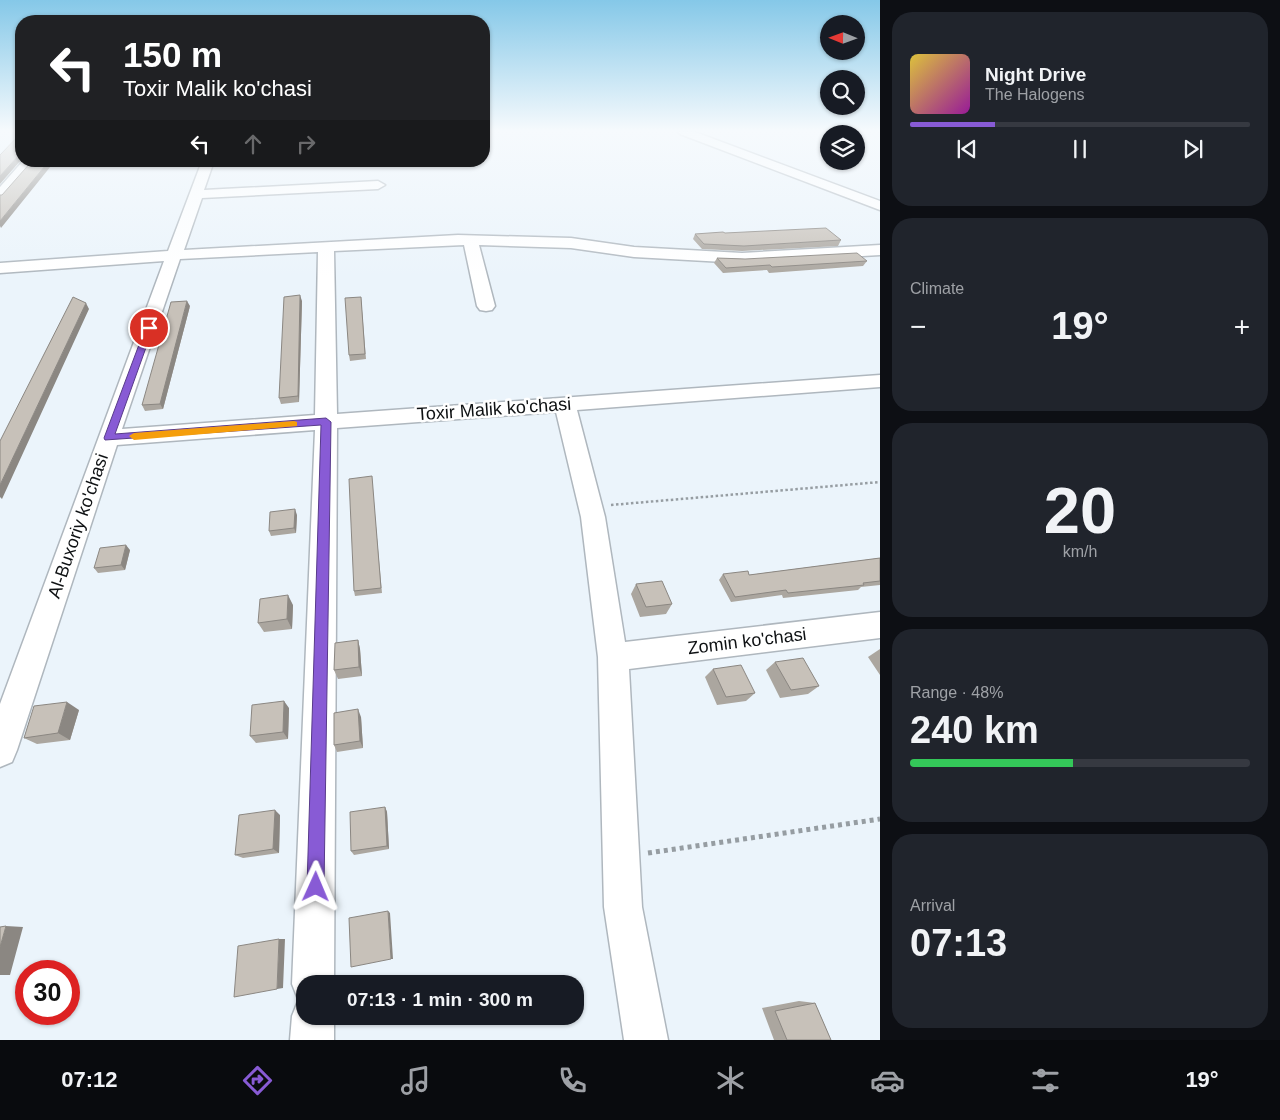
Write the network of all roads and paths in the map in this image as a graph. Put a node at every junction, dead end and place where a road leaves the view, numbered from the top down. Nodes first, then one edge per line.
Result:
1 (13, 181) edge
2 (201, 181) edge
3 (813, 181) edge
4 (378, 185) dead end
5 (197, 194) junction
6 (0, 196) edge
7 (880, 206) edge
8 (470, 240) junction
9 (326, 247) junction
10 (880, 250) edge
11 (176, 255) junction
12 (0, 268) edge
13 (486, 306) dead end
14 (880, 382) edge
15 (565, 404) junction
16 (326, 422) junction
17 (109, 438) junction
18 (880, 482) edge
19 (591, 507) junction
20 (880, 625) edge
21 (613, 657) junction
22 (0, 750) edge
23 (880, 819) edge
24 (621, 857) junction
25 (313, 975) edge
26 (313, 1025) edge
27 (312, 1040) edge
28 (646, 1040) edge

1 - 6 street
2 - 5 street, Al-Buxoriy ko'chasi
3 - 7 street
4 - 5 street
5 - 11 street, Al-Buxoriy ko'chasi
8 - 9 street
8 - 10 street
8 - 13 street
9 - 11 street
9 - 16 street
11 - 12 street
11 - 17 street, Al-Buxoriy ko'chasi
14 - 15 street, Toxir Malik ko'chasi
15 - 16 street, Toxir Malik ko'chasi
15 - 19 street
16 - 17 street, Toxir Malik ko'chasi
16 - 25 street
17 - 22 street, Al-Buxoriy ko'chasi
18 - 19 path
19 - 21 street
20 - 21 street, Zomin ko'chasi
21 - 24 street
23 - 24 path
24 - 28 street
26 - 27 street

